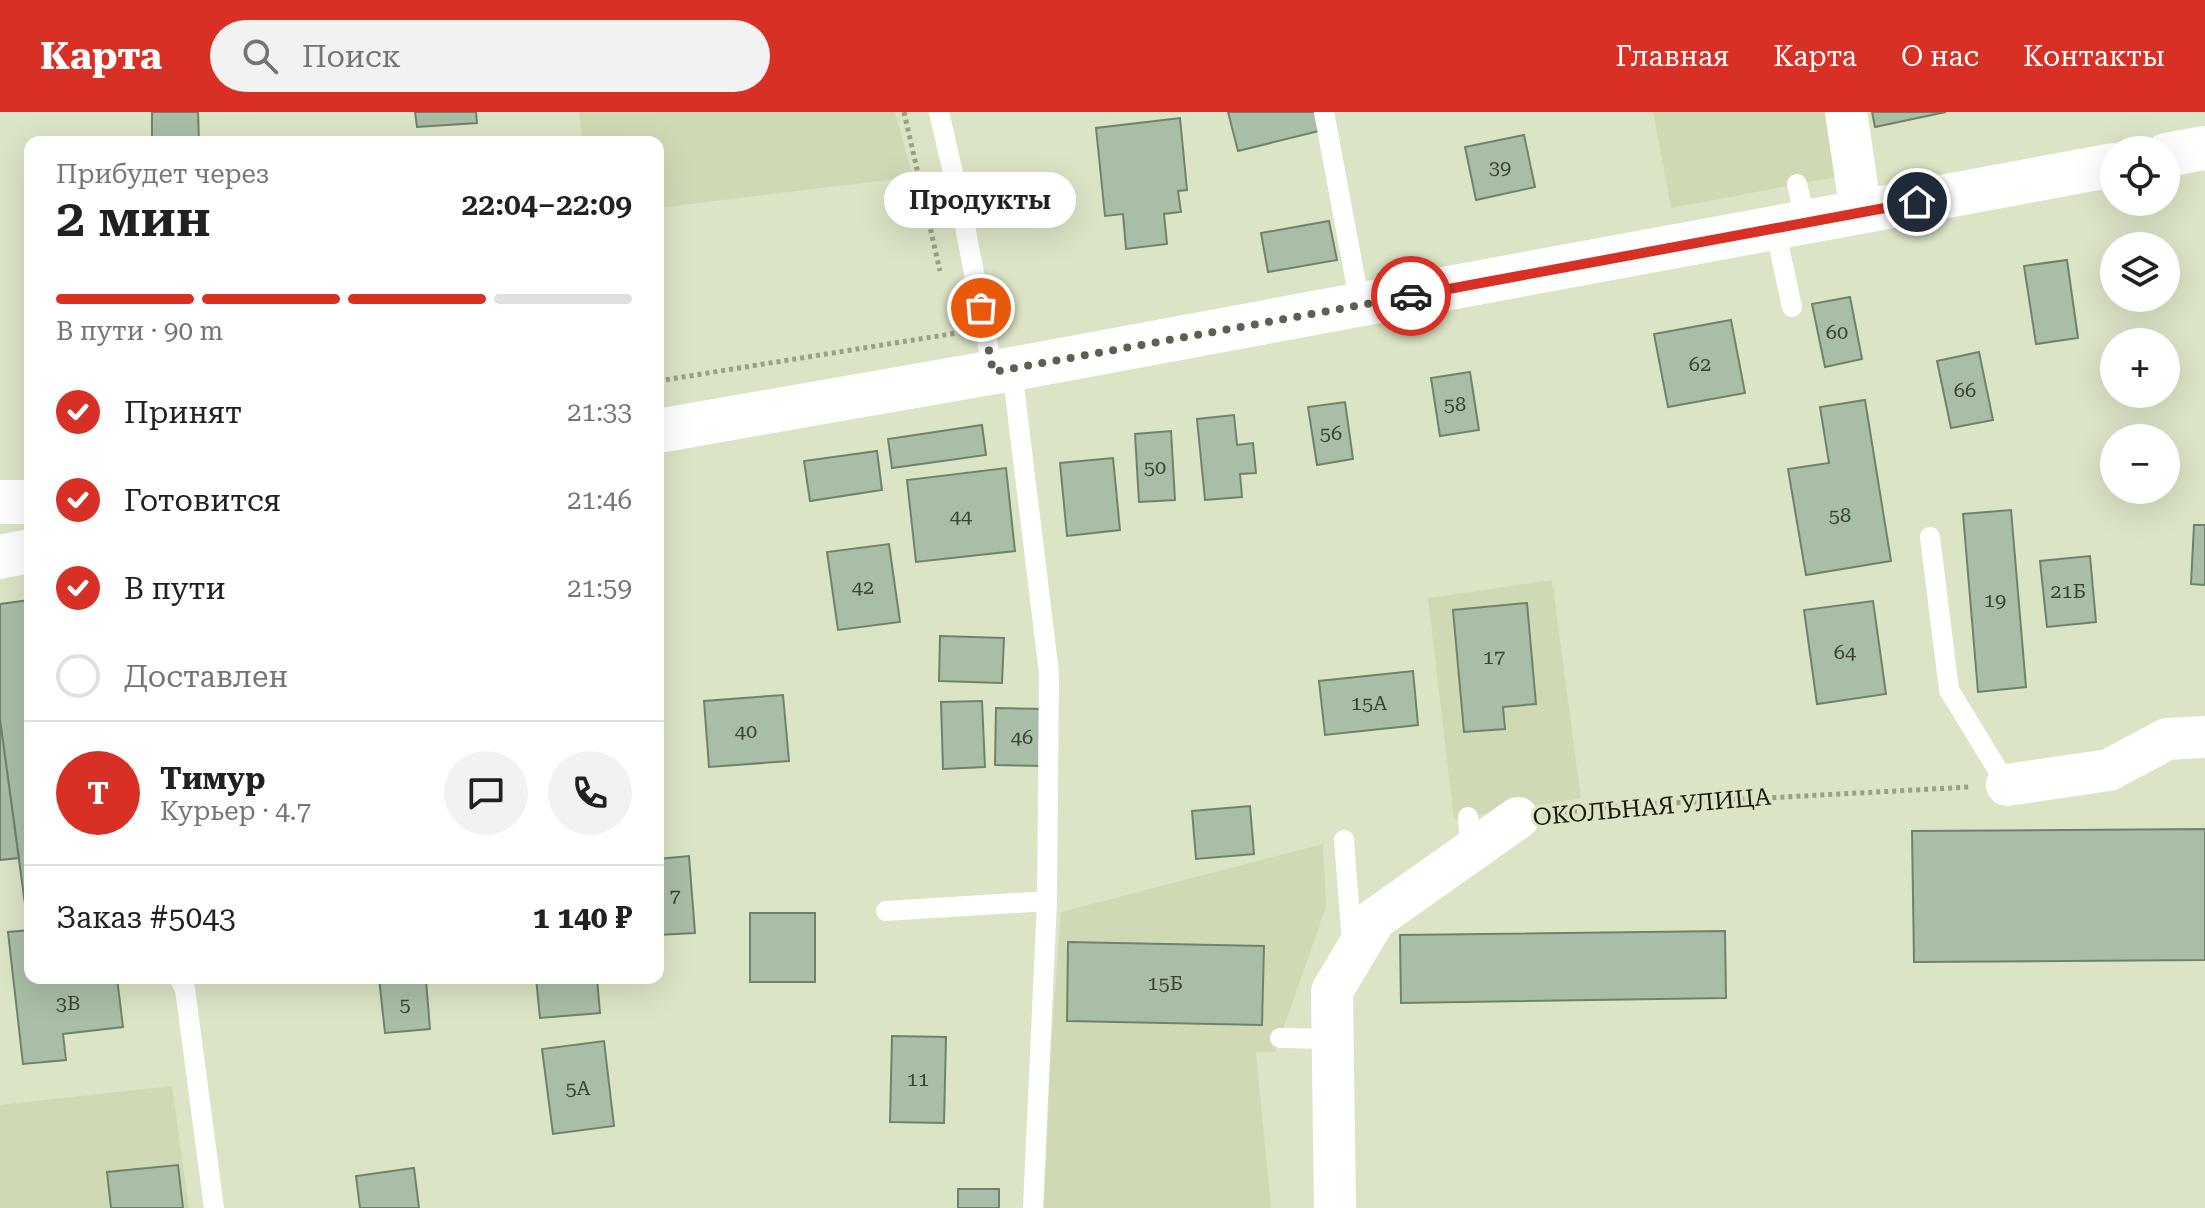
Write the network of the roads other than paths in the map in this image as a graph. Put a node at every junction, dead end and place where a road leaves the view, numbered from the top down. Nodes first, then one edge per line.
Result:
1 (939, 112) edge
2 (1324, 112) edge
3 (1846, 112) edge
4 (2205, 148) edge
5 (2180, 152) edge
6 (2100, 168) edge
7 (1792, 212) junction
8 (1861, 212) junction
9 (1360, 305) junction
10 (1792, 307) dead end
11 (1003, 371) junction
12 (664, 430) edge
13 (0, 502) edge
14 (24, 502) edge
15 (1930, 537) dead end
16 (24, 552) edge
17 (0, 557) edge
18 (2205, 737) edge
19 (2007, 785) joint
20 (1518, 818) road end
21 (1344, 840) dead end
22 (1047, 901) junction
23 (886, 911) dead end
24 (1353, 956) junction
25 (182, 984) edge
26 (1280, 1038) dead end
27 (1333, 1039) junction
28 (214, 1208) edge
29 (1033, 1208) edge
30 (1335, 1208) edge

1 - 11 lane
2 - 9 lane
3 - 8 street
4 - 5 main road
6 - 8 main road
7 - 8 main road
7 - 9 main road
7 - 10 lane
9 - 11 main road
11 - 12 main road
11 - 22 lane
13 - 14 main road
15 - 19 lane
16 - 17 main road
18 - 19 street
20 - 24 street, ОКОЛЬНАЯ УЛИЦА
21 - 24 lane
22 - 23 lane
22 - 29 lane
24 - 27 street, ОКОЛЬНАЯ УЛИЦА
25 - 28 lane
26 - 27 lane
27 - 30 street, ОКОЛЬНАЯ УЛИЦА

